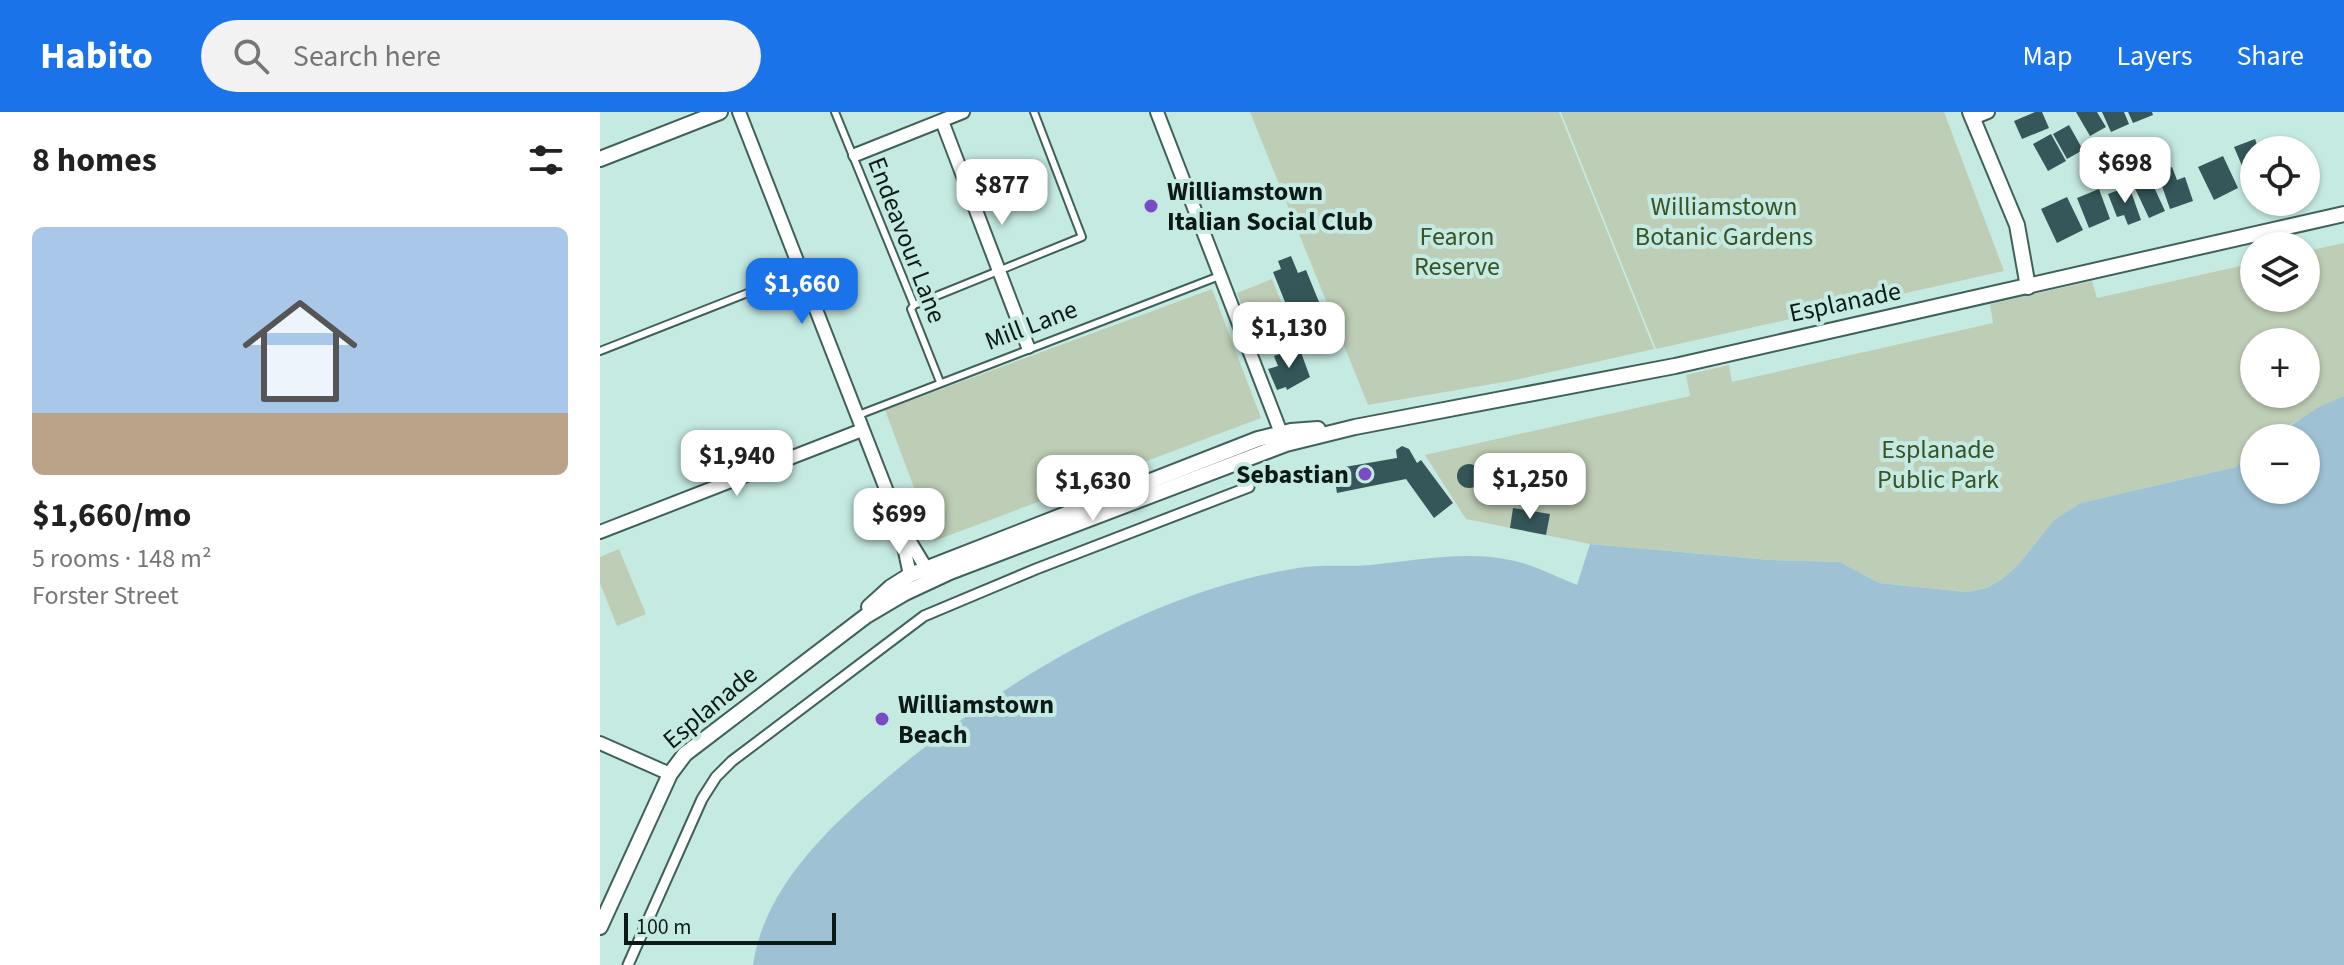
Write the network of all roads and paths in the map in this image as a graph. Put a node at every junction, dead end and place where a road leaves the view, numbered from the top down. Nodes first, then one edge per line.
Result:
1 (720, 112) edge
2 (739, 112) edge
3 (835, 112) edge
4 (963, 112) edge
5 (1034, 112) edge
6 (1157, 112) edge
7 (1988, 112) edge
8 (1971, 115) edge
9 (942, 121) junction
10 (855, 155) junction
11 (600, 159) edge
12 (2344, 214) edge
13 (1000, 271) junction
14 (801, 272) junction
15 (1222, 275) junction
16 (2028, 287) junction
17 (914, 305) junction
18 (1028, 347) junction
19 (600, 351) edge
20 (940, 382) junction
21 (856, 416) junction
22 (862, 430) junction
23 (1283, 438) junction
24 (1249, 487) dead end
25 (600, 532) edge
26 (921, 574) junction
27 (600, 743) edge
28 (670, 774) junction
29 (600, 927) edge
30 (628, 965) edge

1 - 11 street
2 - 14 street
3 - 10 lane, Endeavour Lane
4 - 9 street
5 - 13 lane
6 - 15 street
7 - 8 street
8 - 16 street
9 - 10 street
9 - 13 street
10 - 17 lane, Endeavour Lane
12 - 16 street, Esplanade
13 - 17 lane
13 - 18 street
14 - 19 lane
14 - 21 street
15 - 18 lane, Mill Lane
15 - 23 street
16 - 23 street, Esplanade
17 - 20 lane, Endeavour Lane
18 - 20 lane, Mill Lane
20 - 21 lane, Mill Lane
21 - 22 street
22 - 25 street
22 - 26 street
23 - 26 street, Esplanade
24 - 30 street
26 - 28 street, Esplanade
27 - 28 street
28 - 29 street, Esplanade

